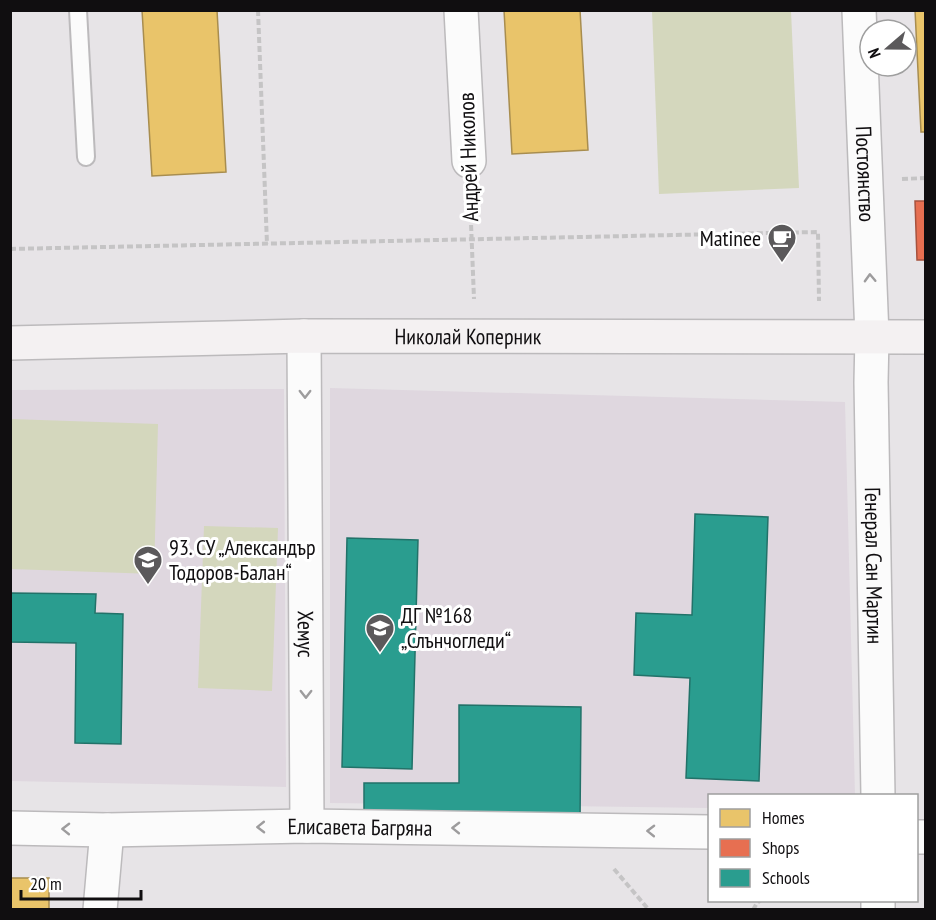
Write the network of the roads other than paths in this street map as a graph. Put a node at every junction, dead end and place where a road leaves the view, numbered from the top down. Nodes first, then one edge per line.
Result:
1 (78, 10) edge
2 (461, 10) edge
3 (859, 10) edge
4 (86, 157) dead end
5 (469, 161) road end
6 (304, 336) junction
7 (872, 336) junction
8 (926, 337) edge
9 (10, 343) edge
10 (878, 794) edge
11 (307, 826) junction
12 (10, 828) edge
13 (107, 830) junction
14 (708, 832) edge
15 (100, 909) edge

1 - 4 lane
2 - 5 street, Андрей Николов
7 -> 3 street, Постоянство
6 - 7 street, Николай Коперник
6 - 9 street, Николай Коперник
6 -> 11 street, Хемус
7 - 8 street, Николай Коперник
7 - 10 street, Генерал Сан Мартин
11 -> 13 street, Елисавета Багряна
14 -> 11 street, Елисавета Багряна
13 -> 12 street, Елисавета Багряна
13 - 15 street

